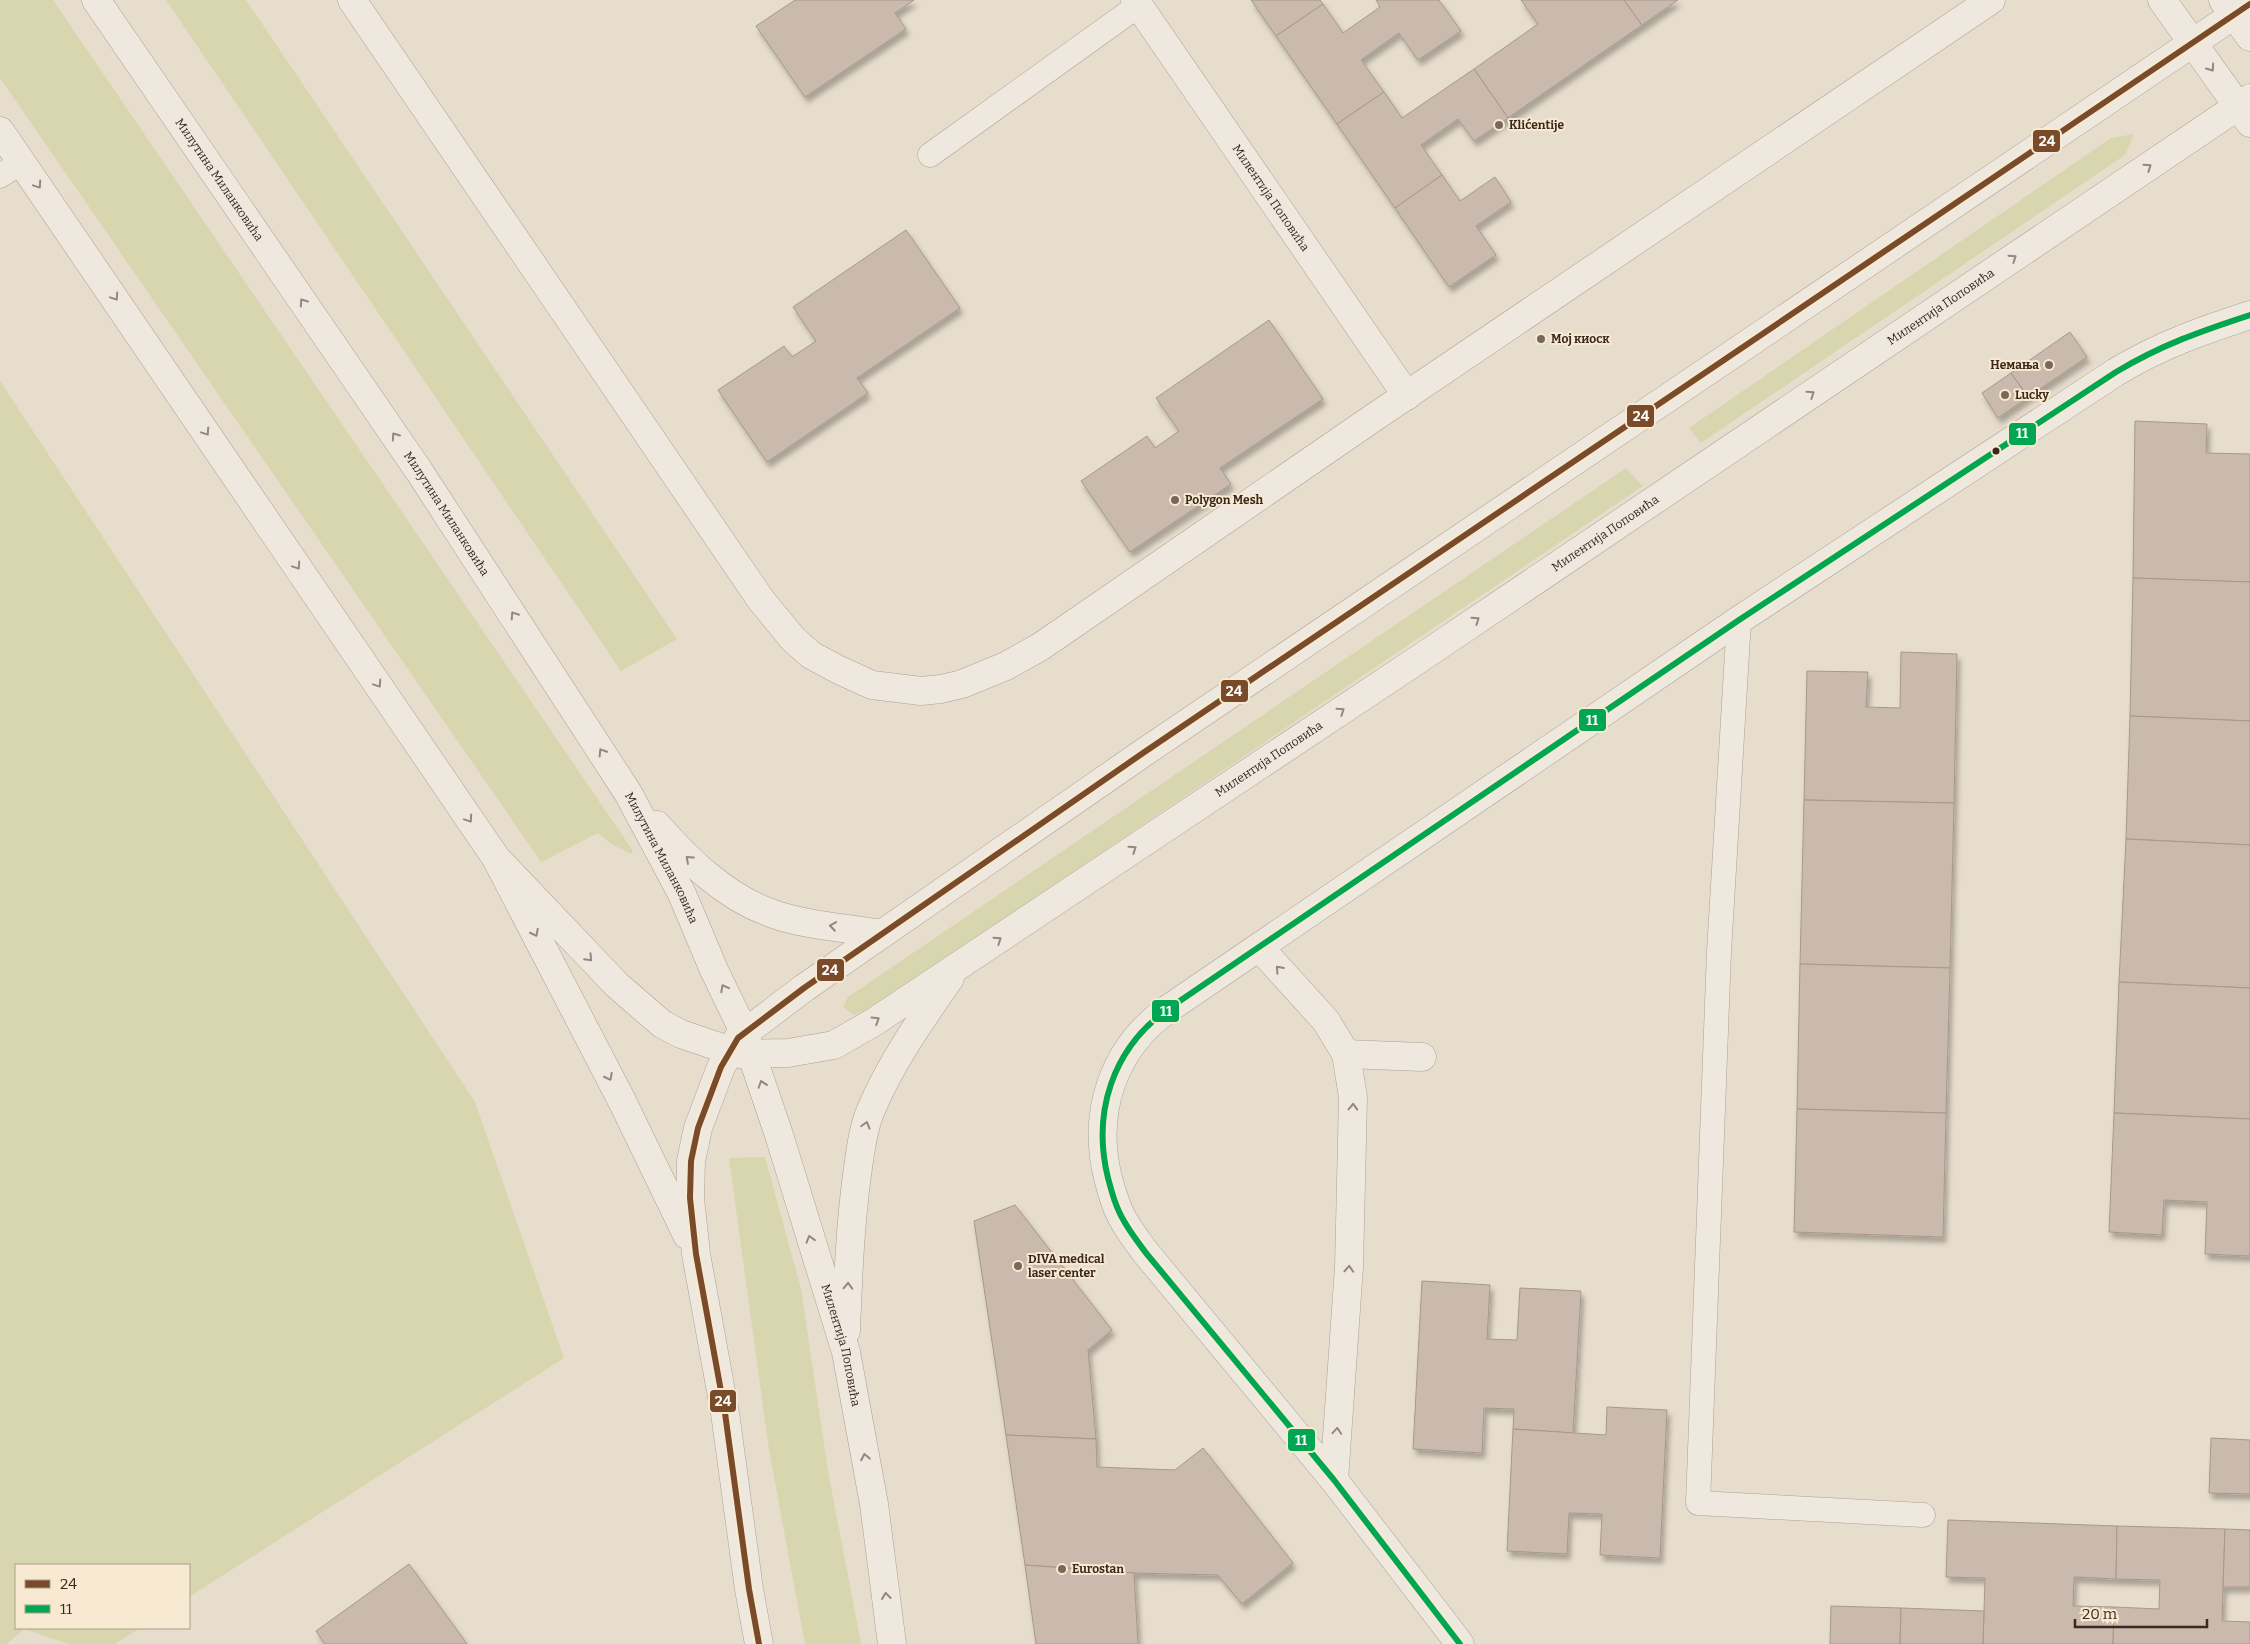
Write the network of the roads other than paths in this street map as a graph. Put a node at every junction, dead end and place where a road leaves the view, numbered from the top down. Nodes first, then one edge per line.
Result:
1 (96, 0) edge
2 (352, 0) edge
3 (1991, 0) edge
4 (2162, 0) edge
5 (1137, 3) edge
6 (2236, 6) edge
7 (2250, 37) edge
8 (2194, 44) junction
9 (2246, 109) edge
10 (0, 130) edge
11 (930, 155) dead end
12 (11, 169) edge
13 (2250, 315) edge
14 (1407, 396) junction
15 (1739, 620) junction
16 (628, 793) junction
17 (496, 858) junction
18 (882, 934) junction
19 (1259, 947) junction
20 (958, 967) junction
21 (742, 1046) junction
22 (1346, 1054) junction
23 (1422, 1057) dead end
24 (696, 1254) junction
25 (846, 1352) junction
26 (1334, 1480) junction
27 (1923, 1515) dead end
28 (759, 1644) edge
29 (892, 1644) edge
30 (1460, 1644) edge

16 -> 1 street, Милутина Миланковића
2 - 14 street
3 - 14 street
4 - 8 street
5 - 11 lane
5 - 14 street, Милентија Поповића
6 - 7 street
6 - 8 street
8 -> 9 street
8 - 18 street
20 -> 9 street, Милентија Поповића
10 - 12 street
12 -> 17 street
13 - 15 street
15 - 19 street
15 - 27 lane
18 -> 16 street
21 -> 16 street, Милутина Миланковића
17 -> 21 street
17 -> 24 street
18 - 21 street
22 -> 19 street
19 - 26 street
21 -> 20 street
25 -> 20 street
21 - 24 street
25 -> 21 street, Милентија Поповића
22 - 23 street
26 -> 22 street
24 - 28 street
29 -> 25 street, Милентија Поповића
26 - 30 street

